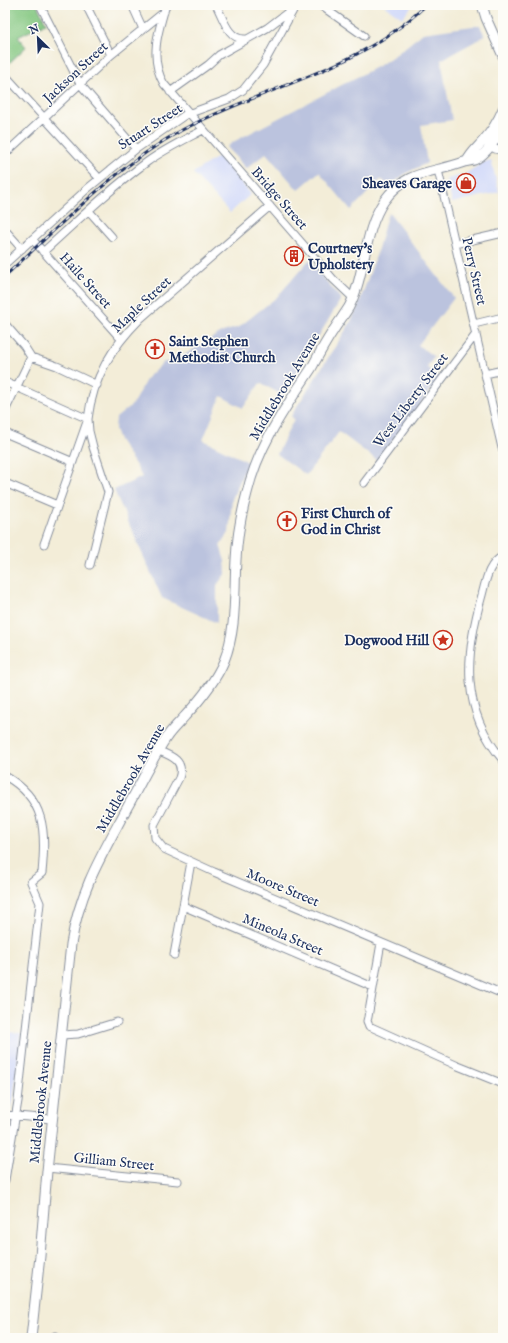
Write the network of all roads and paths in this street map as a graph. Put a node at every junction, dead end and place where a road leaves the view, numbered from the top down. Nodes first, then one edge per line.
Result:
1 (40, 5) edge
2 (86, 5) edge
3 (132, 5) edge
4 (216, 5) edge
5 (296, 5) edge
6 (320, 5) edge
7 (482, 5) edge
8 (165, 8) edge
9 (142, 29) junction
10 (364, 36) dead end
11 (245, 40) junction
12 (111, 55) junction
13 (503, 56) edge
14 (5, 75) edge
15 (80, 84) junction
16 (170, 92) junction
17 (503, 109) edge
18 (190, 114) junction
19 (44, 118) junction
20 (503, 128) edge
21 (203, 130) junction
22 (487, 143) junction
23 (136, 149) junction
24 (503, 151) edge
25 (5, 154) edge
26 (438, 170) junction
27 (99, 178) junction
28 (270, 206) junction
29 (89, 211) junction
30 (5, 230) edge
31 (503, 234) edge
32 (112, 237) dead end
33 (32, 239) junction
34 (455, 244) junction
35 (22, 249) junction
36 (43, 252) junction
37 (5, 264) edge
38 (352, 297) junction
39 (503, 317) edge
40 (5, 324) edge
41 (474, 324) junction
42 (476, 334) junction
43 (121, 339) junction
44 (31, 356) junction
45 (503, 370) edge
46 (485, 374) junction
47 (5, 382) edge
48 (97, 385) junction
49 (17, 387) junction
50 (5, 411) edge
51 (88, 419) junction
52 (5, 433) edge
53 (502, 448) edge
54 (73, 462) junction
55 (5, 482) edge
56 (364, 482) dead end
57 (57, 505) junction
58 (44, 544) dead end
59 (503, 556) edge
60 (90, 565) dead end
61 (159, 751) junction
62 (503, 760) edge
63 (5, 776) edge
64 (191, 862) junction
65 (183, 906) junction
66 (381, 943) junction
67 (174, 955) dead end
68 (373, 987) junction
69 (503, 994) edge
70 (116, 1022) dead end
71 (62, 1035) junction
72 (503, 1084) edge
73 (5, 1115) edge
74 (16, 1116) junction
75 (52, 1119) junction
76 (47, 1168) junction
77 (5, 1180) edge
78 (178, 1181) dead end
79 (31, 1338) edge

1 - 15 street
2 - 12 street
3 - 9 street
4 - 11 street
5 - 11 street
5 - 18 street, Stuart Street
6 - 10 street
7 - 13 main road
8 - 9 street, Jackson Street
8 - 16 street, Bridge Street
9 - 12 street, Jackson Street
11 - 16 street
12 - 15 street, Jackson Street
14 - 19 street
15 - 19 street, Jackson Street
15 - 23 street
16 - 18 street, Bridge Street
17 - 22 main road, Middlebrook Avenue
18 - 21 street, Bridge Street
18 - 23 street, Stuart Street
19 - 25 street, Jackson Street
19 - 27 street
20 - 22 main road, Middlebrook Avenue
21 - 28 street, Bridge Street
21 - 29 street
22 - 24 street
22 - 26 main road, Middlebrook Avenue
23 - 27 street, Stuart Street
26 - 34 street, Perry Street
26 - 38 main road, Middlebrook Avenue
27 - 33 street, Stuart Street
28 - 38 street, Bridge Street
28 - 43 street, Maple Street
29 - 32 street
29 - 36 street
30 - 35 street
31 - 34 street
33 - 35 street, Stuart Street
33 - 36 street, Haile Street
34 - 41 street, Perry Street
35 - 37 street, Stuart Street
36 - 43 street, Haile Street
38 - 61 main road, Middlebrook Avenue
39 - 41 street
40 - 44 street
41 - 42 street, Perry Street
42 - 46 street, Perry Street
42 - 56 street, West Liberty Street
43 - 48 street, Maple Street
44 - 48 street
44 - 49 street
45 - 46 street
46 - 53 street, Perry Street
47 - 49 street
48 - 51 street, Maple Street
49 - 50 street
49 - 51 street
51 - 54 street, Maple Street
51 - 60 street
52 - 54 street
54 - 57 street, Maple Street
55 - 57 street
57 - 58 street, Maple Street
59 - 62 street
61 - 64 street, Moore Street
61 - 71 main road, Middlebrook Avenue
63 - 74 street
64 - 65 street
64 - 66 street, Moore Street
65 - 67 street
65 - 68 street, Mineola Street
66 - 68 street
66 - 69 street, Moore Street
68 - 72 street
70 - 71 street
71 - 75 main road, Middlebrook Avenue
73 - 74 street
74 - 75 street
74 - 77 street
75 - 76 main road, Middlebrook Avenue
76 - 78 street, Gilliam Street
76 - 79 main road, Middlebrook Avenue

